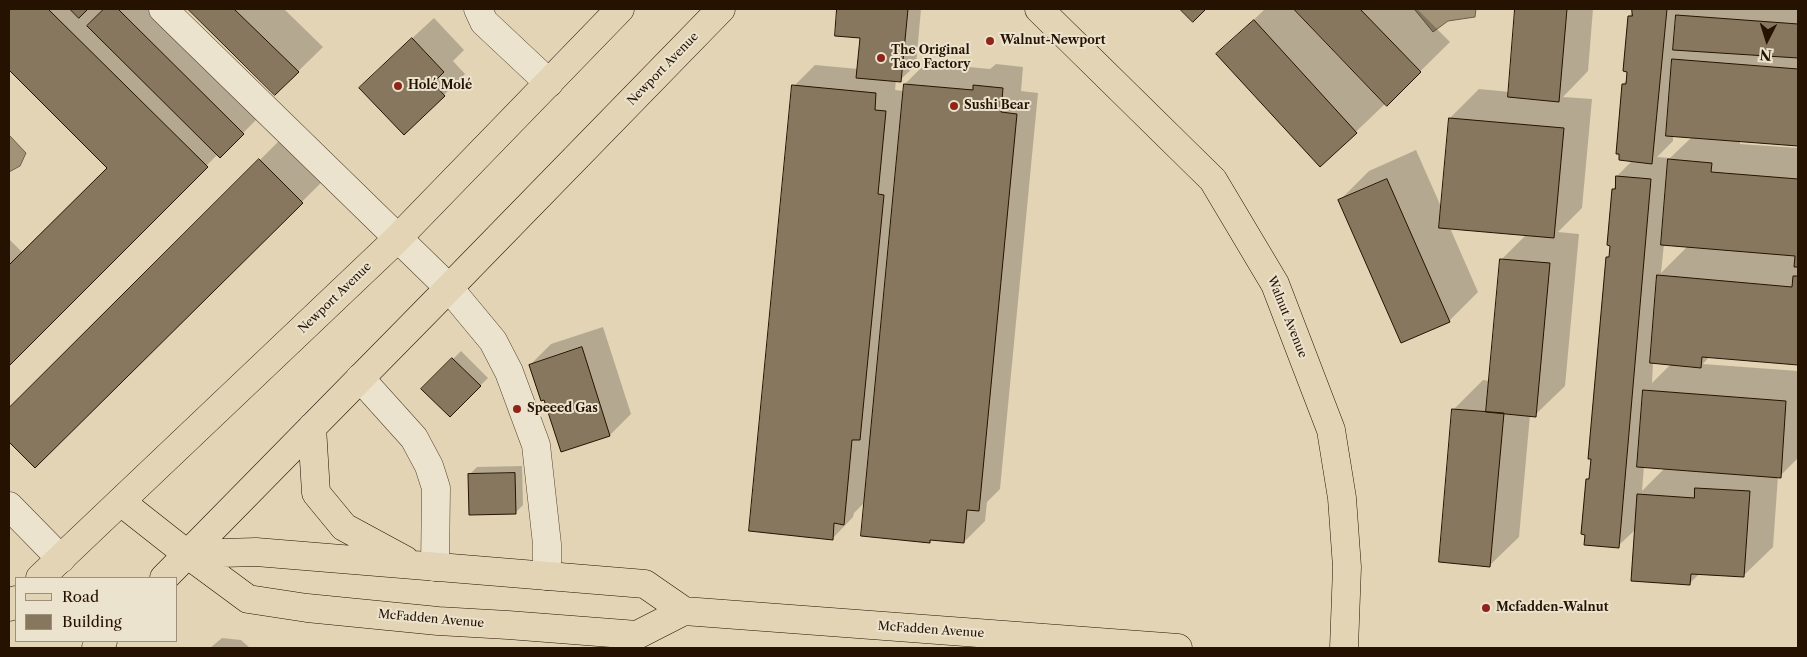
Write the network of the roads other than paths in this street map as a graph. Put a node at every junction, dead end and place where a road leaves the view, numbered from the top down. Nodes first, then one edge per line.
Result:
1 (162, 9) edge
2 (478, 9) edge
3 (620, 9) edge
4 (721, 9) edge
5 (1039, 9) edge
6 (549, 82) junction
7 (397, 239) junction
8 (449, 288) junction
9 (360, 378) junction
10 (312, 427) junction
11 (121, 502) junction
12 (9, 506) edge
13 (187, 554) junction
14 (60, 559) junction
15 (424, 566) junction
16 (547, 576) junction
17 (41, 577) edge
18 (165, 577) edge
19 (684, 611) junction
20 (1058, 644) edge
21 (1178, 648) edge
22 (1344, 648) edge

1 - 7 lane
2 - 6 lane
3 - 6 main road, Newport Avenue
4 - 8 main road, Newport Avenue
5 - 22 main road, Walnut Avenue
6 - 7 main road, Newport Avenue
7 - 8 lane
7 - 11 main road, Newport Avenue
8 - 9 main road, Newport Avenue
8 - 16 lane
9 - 10 main road, Newport Avenue
9 - 15 lane
10 - 13 main road, Newport Avenue
10 - 15 main road
11 - 13 main road, McFadden Avenue
11 - 14 main road, Newport Avenue
12 - 14 lane
13 - 15 main road
13 - 18 main road, Newport Avenue
13 - 19 main road, McFadden Avenue
14 - 17 main road, Newport Avenue
15 - 16 main road
16 - 19 main road
19 - 20 main road, McFadden Avenue
20 - 21 main road, McFadden Avenue

